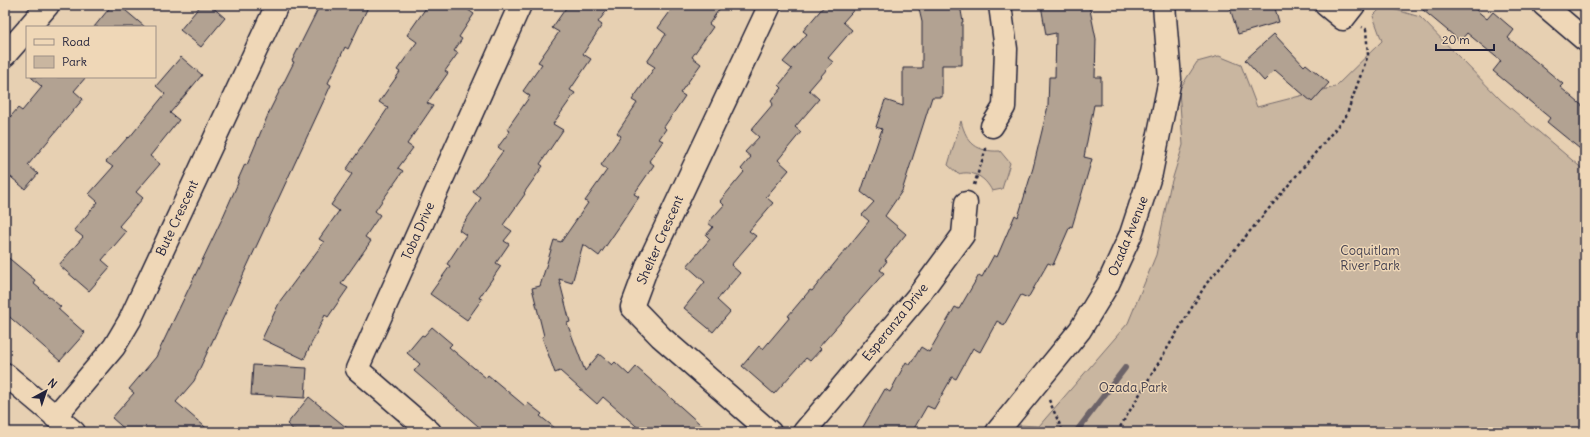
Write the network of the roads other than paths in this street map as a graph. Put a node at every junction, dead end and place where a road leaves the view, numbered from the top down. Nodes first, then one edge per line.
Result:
1 (48, 5) edge
2 (277, 5) edge
3 (520, 5) edge
4 (770, 5) edge
5 (1000, 5) edge
6 (1164, 5) edge
7 (1326, 5) edge
8 (1544, 5) edge
9 (1348, 12) edge
10 (30, 26) edge
11 (26, 31) edge
12 (1585, 40) edge
13 (5, 55) edge
14 (992, 126) road end
15 (966, 203) road end
16 (5, 374) edge
17 (55, 417) junction
18 (74, 432) edge
19 (430, 432) edge
20 (770, 432) edge
21 (804, 432) edge
22 (997, 432) edge

1 - 10 street
2 - 17 street, Bute Crescent
3 - 19 street, Toba Drive
4 - 20 street, Shelter Crescent
5 - 14 street
6 - 22 street, Ozada Avenue
7 - 9 street
8 - 12 street
11 - 13 street
15 - 21 street, Esperanza Drive
16 - 17 street
17 - 18 street

